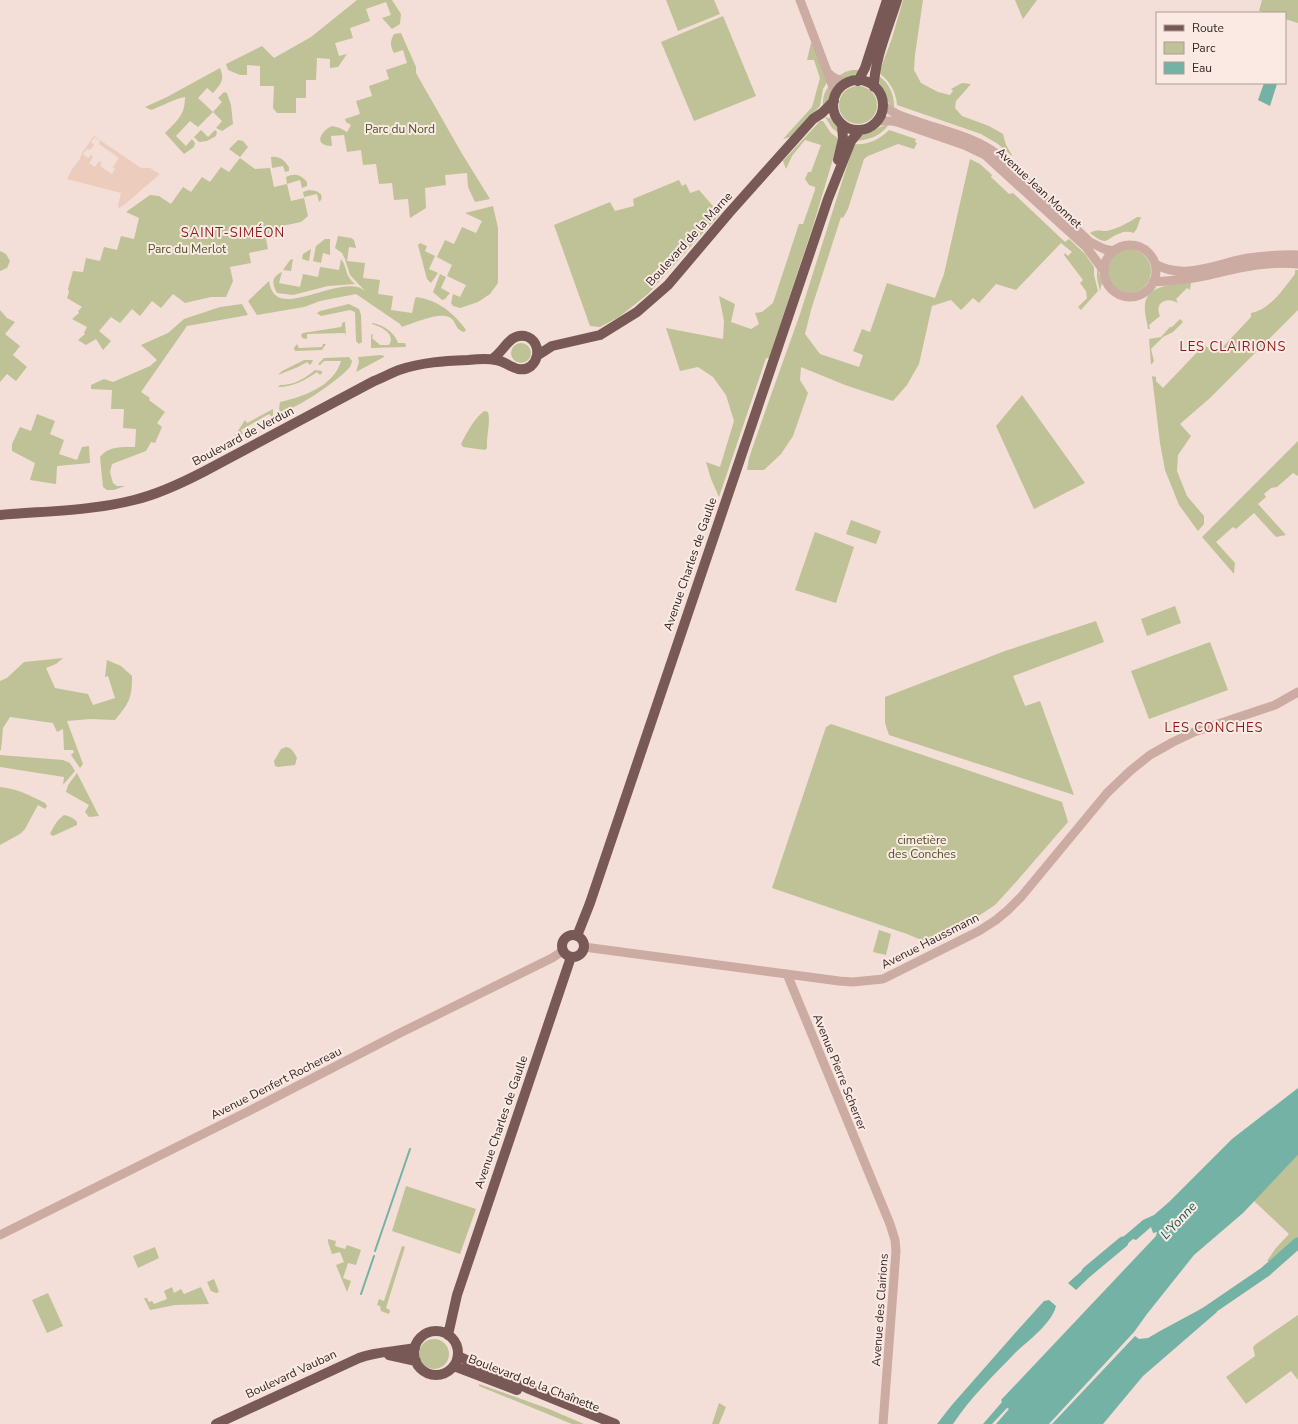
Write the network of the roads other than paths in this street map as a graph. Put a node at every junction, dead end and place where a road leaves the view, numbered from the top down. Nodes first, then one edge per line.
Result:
1 (800, 0) edge
2 (887, 0) edge
3 (897, 0) edge
4 (828, 73) junction
5 (858, 81) junction
6 (846, 84) junction
7 (874, 87) junction
8 (835, 98) junction
9 (883, 105) junction
10 (822, 113) junction
11 (836, 116) junction
12 (877, 121) junction
13 (842, 125) junction
14 (860, 130) junction
15 (828, 199) junction
16 (1113, 251) junction
17 (1298, 255) edge
18 (1155, 264) junction
19 (1298, 264) edge
20 (1104, 271) junction
21 (1153, 282) junction
22 (535, 344) junction
23 (552, 346) junction
24 (505, 347) junction
25 (538, 355) junction
26 (492, 359) junction
27 (510, 365) junction
28 (0, 515) edge
29 (1298, 692) edge
30 (577, 936) junction
31 (584, 947) junction
32 (567, 954) junction
33 (787, 974) junction
34 (871, 1178) joint
35 (0, 1235) edge
36 (443, 1333) junction
37 (415, 1348) junction
38 (380, 1353) junction
39 (458, 1356) junction
40 (416, 1362) junction
41 (458, 1368) junction
42 (216, 1424) edge
43 (605, 1424) edge
44 (615, 1424) edge
45 (883, 1424) edge

1 - 4 street
2 - 5 main road
3 - 7 main road
4 - 6 street
4 - 8 street
5 - 6 main road
5 - 7 main road
6 - 8 main road
7 - 9 main road
8 - 10 main road, Boulevard de la Marne
8 - 11 main road
9 - 12 main road
9 - 16 street, Avenue Jean Monnet
10 - 11 main road
10 - 23 main road, Boulevard de la Marne
11 - 13 main road
12 - 14 main road
12 - 20 street, Avenue Jean Monnet
13 - 14 main road
13 - 15 main road, Avenue Charles de Gaulle
14 - 15 main road, Avenue Charles de Gaulle
15 - 30 main road, Avenue Charles de Gaulle
16 - 18 street
16 - 20 street
17 - 18 street
18 - 21 street
19 - 21 street
20 - 21 street
22 - 23 main road
22 - 24 main road
22 - 25 main road
23 - 25 main road
24 - 26 main road
24 - 27 main road
25 - 27 main road
26 - 27 main road
26 - 28 main road, Boulevard de Verdun
29 - 33 street, Avenue Haussmann
30 - 31 main road
30 - 32 main road
31 - 32 main road
31 - 33 street, Avenue Haussmann
32 - 35 street, Avenue Denfert Rochereau
32 - 36 main road, Avenue Charles de Gaulle
33 - 34 street, Avenue Pierre Scherrer
34 - 45 street, Avenue des Clairions
36 - 37 main road
36 - 39 main road
37 - 38 main road, Boulevard Vauban
37 - 40 main road
38 - 40 main road, Boulevard Vauban
38 - 42 main road, Boulevard Vauban
39 - 41 main road
39 - 44 main road
40 - 41 main road
41 - 43 main road, Boulevard de la Chaînette

